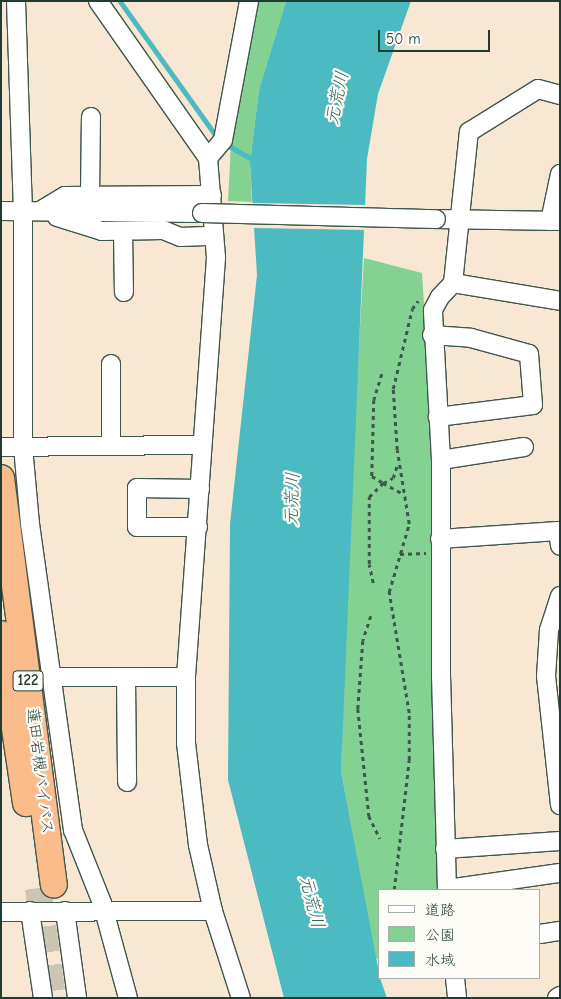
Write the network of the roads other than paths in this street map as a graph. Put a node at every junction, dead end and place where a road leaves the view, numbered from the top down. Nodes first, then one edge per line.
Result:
1 (16, 1) edge
2 (98, 1) edge
3 (248, 1) edge
4 (560, 94) edge
5 (91, 118) dead end
6 (208, 158) junction
7 (560, 174) edge
8 (212, 195) junction
9 (90, 196) junction
10 (1, 211) edge
11 (32, 211) junction
12 (461, 219) junction
13 (555, 221) edge
14 (123, 231) junction
15 (213, 236) junction
16 (453, 283) junction
17 (124, 292) dead end
18 (560, 301) edge
19 (432, 336) junction
20 (111, 364) dead end
21 (438, 417) junction
22 (202, 445) junction
23 (111, 446) junction
24 (1, 447) edge
25 (23, 447) junction
26 (524, 447) dead end
27 (441, 460) junction
28 (1, 478) edge
29 (200, 489) junction
30 (198, 527) junction
31 (440, 546) junction
32 (560, 546) edge
33 (560, 596) edge
34 (1, 634) edge
35 (51, 677) junction
36 (186, 677) junction
37 (126, 678) junction
38 (127, 782) dead end
39 (560, 805) edge
40 (560, 840) edge
41 (445, 849) junction
42 (560, 873) edge
43 (447, 889) edge
44 (454, 889) edge
45 (41, 895) junction
46 (65, 911) junction
47 (214, 911) junction
48 (1, 912) edge
49 (104, 912) junction
50 (560, 931) edge
51 (541, 934) edge
52 (455, 979) edge
53 (43, 998) edge
54 (77, 998) edge
55 (128, 998) edge
56 (241, 998) edge
57 (457, 998) edge

1 - 11 street
2 - 6 street
3 - 6 street
4 - 12 street
5 - 9 street
6 - 8 street
7 - 13 street
8 - 9 street
8 - 15 street
9 - 11 street
10 - 11 street
11 - 12 street, bridge
11 - 14 street
11 - 25 street
12 - 13 street
12 - 16 street
14 - 15 street
14 - 17 street
15 - 22 street
16 - 18 street
16 - 19 street
19 - 21 street
19 - 21 street
20 - 23 street
21 - 27 street
22 - 23 street
22 - 29 street
23 - 25 street
24 - 25 street
25 - 35 street
26 - 27 street
27 - 31 street
28 - 45 highway, 蓮田岩槻バイパス / 122
29 - 30 street
29 - 30 street
30 - 36 street
31 - 32 street
31 - 41 street
33 - 39 street
34 - 45 highway, 蓮田岩槻バイパス / 122
35 - 37 street
35 - 49 street
36 - 37 street
36 - 47 street
37 - 38 street
40 - 41 street
41 - 43 street
42 - 44 street
45 - 46 street
45 - 48 street
45 - 53 street
46 - 49 street
46 - 54 street
47 - 49 street
47 - 56 street
49 - 55 street
50 - 51 street
52 - 57 street

